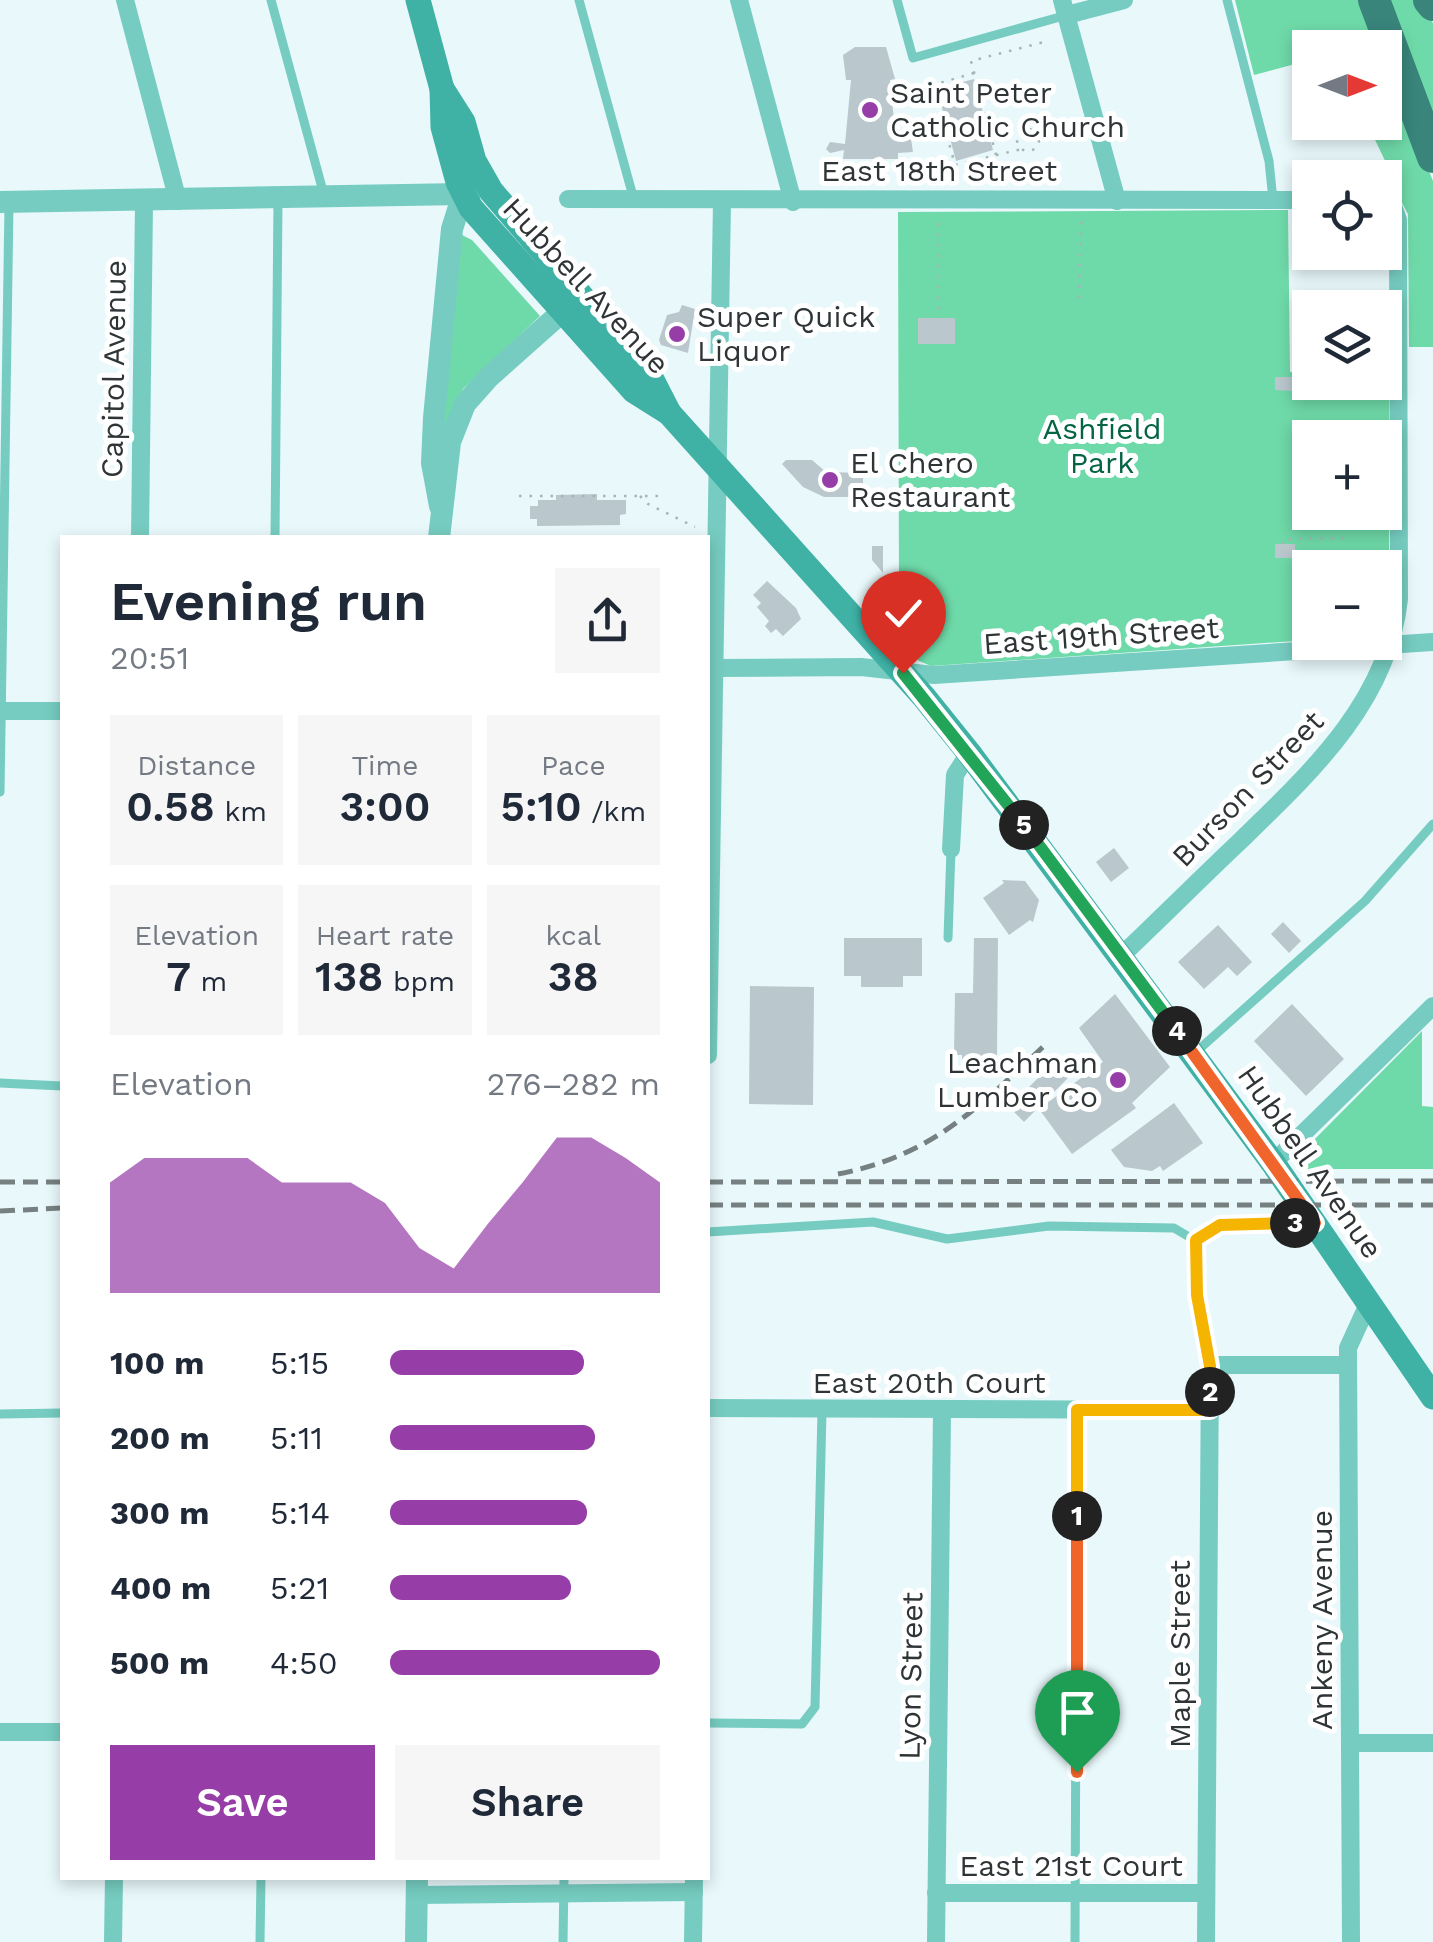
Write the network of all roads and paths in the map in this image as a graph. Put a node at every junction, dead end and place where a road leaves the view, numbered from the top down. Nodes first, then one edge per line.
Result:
1 (125, 0) edge
2 (271, 0) edge
3 (418, 0) edge
4 (579, 0) edge
5 (739, 0) edge
6 (897, 0) edge
7 (1124, 0) edge
8 (1226, 0) edge
9 (1374, 0) edge
10 (1064, 8) edge
11 (1044, 42) dead end
12 (974, 73) junction
13 (1022, 149) junction
14 (996, 155) junction
15 (1433, 157) edge
16 (976, 160) junction
17 (912, 163) dead end
18 (981, 179) dead end
19 (474, 188) junction
20 (820, 188) dead end
21 (325, 198) junction
22 (278, 199) junction
23 (568, 199) dead end
24 (634, 200) junction
25 (1273, 200) junction
26 (1292, 200) edge
27 (178, 201) junction
28 (722, 201) junction
29 (1117, 201) junction
30 (2, 202) edge
31 (144, 202) junction
32 (792, 202) junction
33 (1081, 222) dead end
34 (938, 223) dead end
35 (1398, 270) edge
36 (570, 281) junction
37 (1078, 298) dead end
38 (562, 312) junction
39 (939, 318) dead end
40 (670, 414) junction
41 (716, 467) junction
42 (519, 496) dead end
43 (640, 496) junction
44 (664, 496) dead end
45 (440, 506) junction
46 (695, 526) dead end
47 (140, 535) edge
48 (274, 535) edge
49 (439, 535) edge
50 (1348, 538) dead end
51 (1283, 544) dead end
52 (1399, 550) edge
53 (1433, 642) edge
54 (1402, 644) edge
55 (1292, 651) edge
56 (1384, 660) edge
57 (713, 668) junction
58 (903, 673) junction
59 (710, 708) edge
60 (60, 710) edge
61 (1, 711) edge
62 (970, 753) junction
63 (0, 792) edge
64 (1433, 824) edge
65 (951, 848) joint
66 (948, 938) dead end
67 (1121, 956) junction
68 (1433, 1006) edge
69 (1194, 1054) junction
70 (0, 1084) edge
71 (60, 1086) edge
72 (1273, 1163) junction
73 (1315, 1223) junction
74 (710, 1232) edge
75 (1196, 1240) junction
76 (1368, 1302) junction
77 (1210, 1366) junction
78 (1348, 1366) junction
79 (1433, 1397) edge
80 (710, 1408) edge
81 (942, 1410) junction
82 (1077, 1410) junction
83 (1210, 1410) junction
84 (822, 1411) junction
85 (60, 1413) edge
86 (0, 1414) edge
87 (710, 1723) edge
88 (0, 1732) edge
89 (60, 1732) edge
90 (1350, 1743) junction
91 (1433, 1743) edge
92 (114, 1880) edge
93 (261, 1880) edge
94 (694, 1885) edge
95 (417, 1886) edge
96 (564, 1886) edge
97 (1076, 1893) junction
98 (1206, 1893) junction
99 (936, 1894) junction
100 (113, 1942) edge
101 (260, 1942) edge
102 (416, 1942) edge
103 (563, 1942) edge
104 (693, 1942) edge
105 (936, 1942) edge
106 (1076, 1942) edge
107 (1206, 1942) edge
108 (1351, 1942) edge

1 - 27 street
2 - 21 lane
3 - 19 main road
4 - 24 lane
5 - 32 street
6 - 10 lane
7 - 10 street
8 - 25 lane
9 - 15 highway
10 - 29 street
11 - 12 path
12 - 14 path
12 - 16 path
13 - 13 path
13 - 14 path
14 - 16 path
16 - 18 path
17 - 20 path
19 - 21 street
19 - 36 main road, Hubbell Avenue
19 - 38 main road, Hubbell Avenue
19 - 45 street
21 - 22 street
22 - 27 street
22 - 48 lane
23 - 24 street, East 18th Street
24 - 28 street, East 18th Street
25 - 26 street, East 18th Street
25 - 29 street, East 18th Street
27 - 31 street
28 - 32 street, East 18th Street
28 - 41 street
29 - 32 street, East 18th Street
30 - 31 street
30 - 61 lane
31 - 47 street, Capitol Avenue
33 - 37 path
34 - 39 path
35 - 52 street
36 - 38 street
36 - 40 main road, Hubbell Avenue
38 - 40 main road, Hubbell Avenue
38 - 45 street
40 - 41 main road, Hubbell Avenue
41 - 57 street
41 - 58 main road, Hubbell Avenue
42 - 43 path
43 - 44 path
43 - 46 path
45 - 49 street
50 - 51 path
53 - 54 street, East 19th Street
55 - 58 street, East 19th Street
56 - 67 street, Burson Street
57 - 58 street, East 19th Street
57 - 59 street
58 - 62 main road, Hubbell Avenue
60 - 61 street
61 - 63 lane
62 - 65 street
62 - 67 main road, Hubbell Avenue
64 - 69 lane
65 - 66 lane
67 - 69 main road, Hubbell Avenue
68 - 72 street
69 - 72 main road, Hubbell Avenue
70 - 71 lane
72 - 73 main road, Hubbell Avenue
73 - 75 lane
73 - 76 main road, Hubbell Avenue
74 - 75 lane
75 - 77 lane
76 - 78 street, Ankeny Avenue
76 - 79 main road, Hubbell Avenue
77 - 78 street
77 - 83 street, Maple Street
78 - 90 street, Ankeny Avenue
80 - 84 street, East 20th Court
81 - 82 street, East 20th Court
81 - 84 street, East 20th Court
81 - 99 street, Lyon Street
82 - 83 street, East 20th Court
82 - 97 lane
83 - 98 street, Maple Street
84 - 87 lane
85 - 86 lane
88 - 89 street
90 - 91 street
90 - 108 street, Ankeny Avenue
92 - 100 street
93 - 101 lane
94 - 96 street
94 - 104 street
95 - 96 street
95 - 102 street
96 - 103 lane
97 - 98 street, East 21st Court
97 - 99 street, East 21st Court
97 - 106 lane
98 - 107 street, Maple Street
99 - 105 street, Lyon Street

